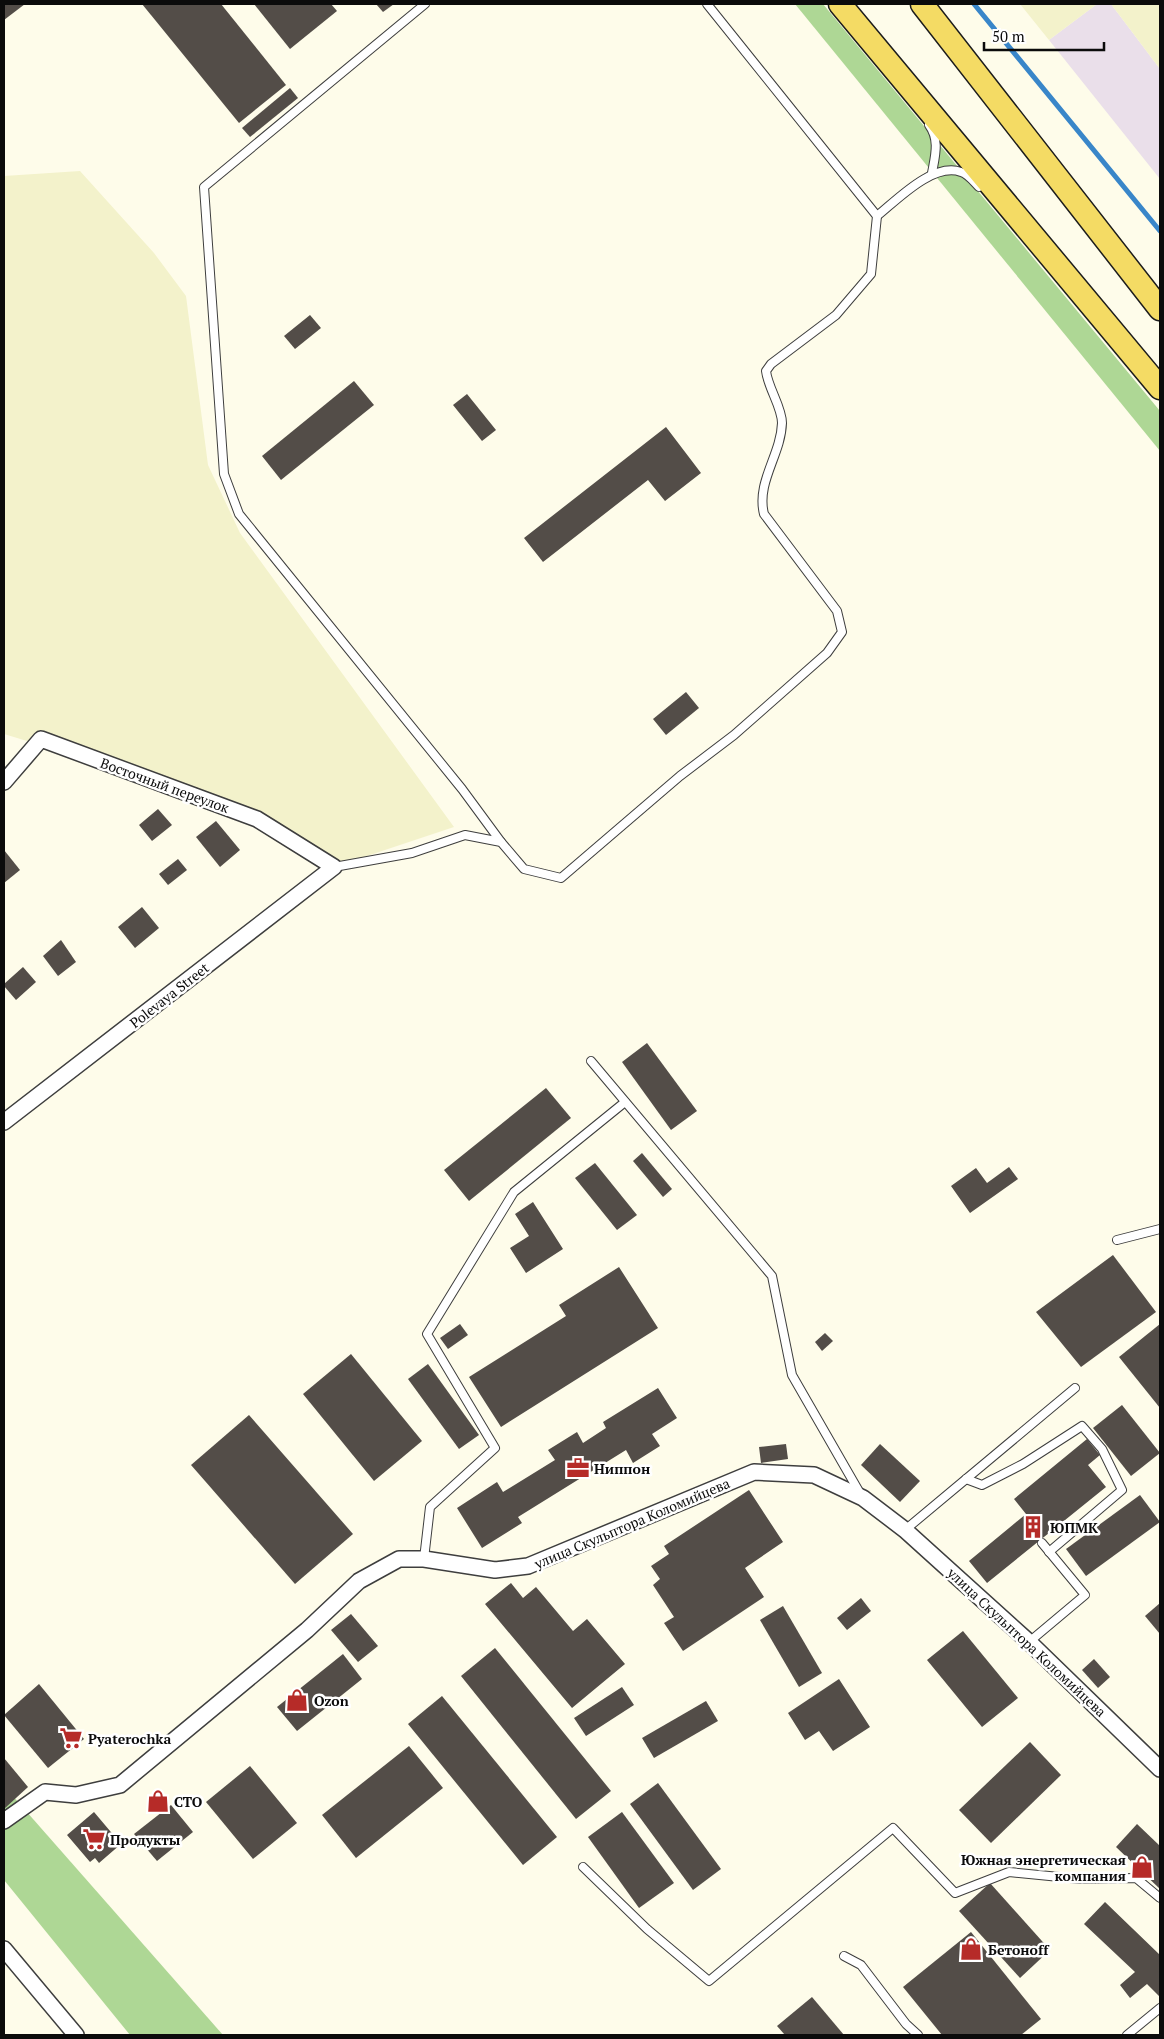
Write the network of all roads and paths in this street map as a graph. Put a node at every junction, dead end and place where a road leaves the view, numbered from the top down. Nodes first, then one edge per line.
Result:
1 (425, 4) edge
2 (707, 4) edge
3 (922, 4) edge
4 (844, 8) edge
5 (932, 173) junction
6 (877, 216) junction
7 (1062, 269) junction
8 (1160, 309) edge
9 (1160, 388) edge
10 (4, 782) edge
11 (501, 842) junction
12 (334, 867) junction
13 (591, 1061) dead end
14 (625, 1102) junction
15 (4, 1122) edge
16 (1160, 1229) edge
17 (1117, 1240) dead end
18 (1075, 1388) dead end
19 (966, 1479) junction
20 (863, 1498) junction
21 (905, 1530) junction
22 (1042, 1543) dead end
23 (1050, 1552) junction
24 (424, 1559) junction
25 (1029, 1642) junction
26 (1160, 1769) edge
27 (4, 1821) edge
28 (583, 1867) dead end
29 (1160, 1898) edge
30 (4, 1949) edge
31 (844, 1956) dead end
32 (1160, 2008) edge
33 (76, 2035) edge
34 (918, 2035) edge
35 (1127, 2035) edge

1 - 11 lane
2 - 6 lane
3 - 8 main road
4 - 5 lane
4 - 7 main road
5 - 6 lane
5 - 7 lane
6 - 11 lane
7 - 9 main road
10 - 12 street, Восточный переулок
11 - 12 lane
12 - 15 street, Polevaya Street
13 - 14 lane
14 - 20 lane
14 - 24 lane
16 - 17 lane
18 - 19 lane
19 - 21 lane
19 - 23 lane
20 - 21 street, улица Скульптора Коломийцева
20 - 24 street, улица Скульптора Коломийцева
21 - 25 street, улица Скульптора Коломийцева
22 - 23 lane
23 - 25 lane
24 - 27 street, улица Скульптора Коломийцева
25 - 26 street, улица Скульптора Коломийцева
28 - 29 lane
30 - 33 street
31 - 34 lane
32 - 35 lane

